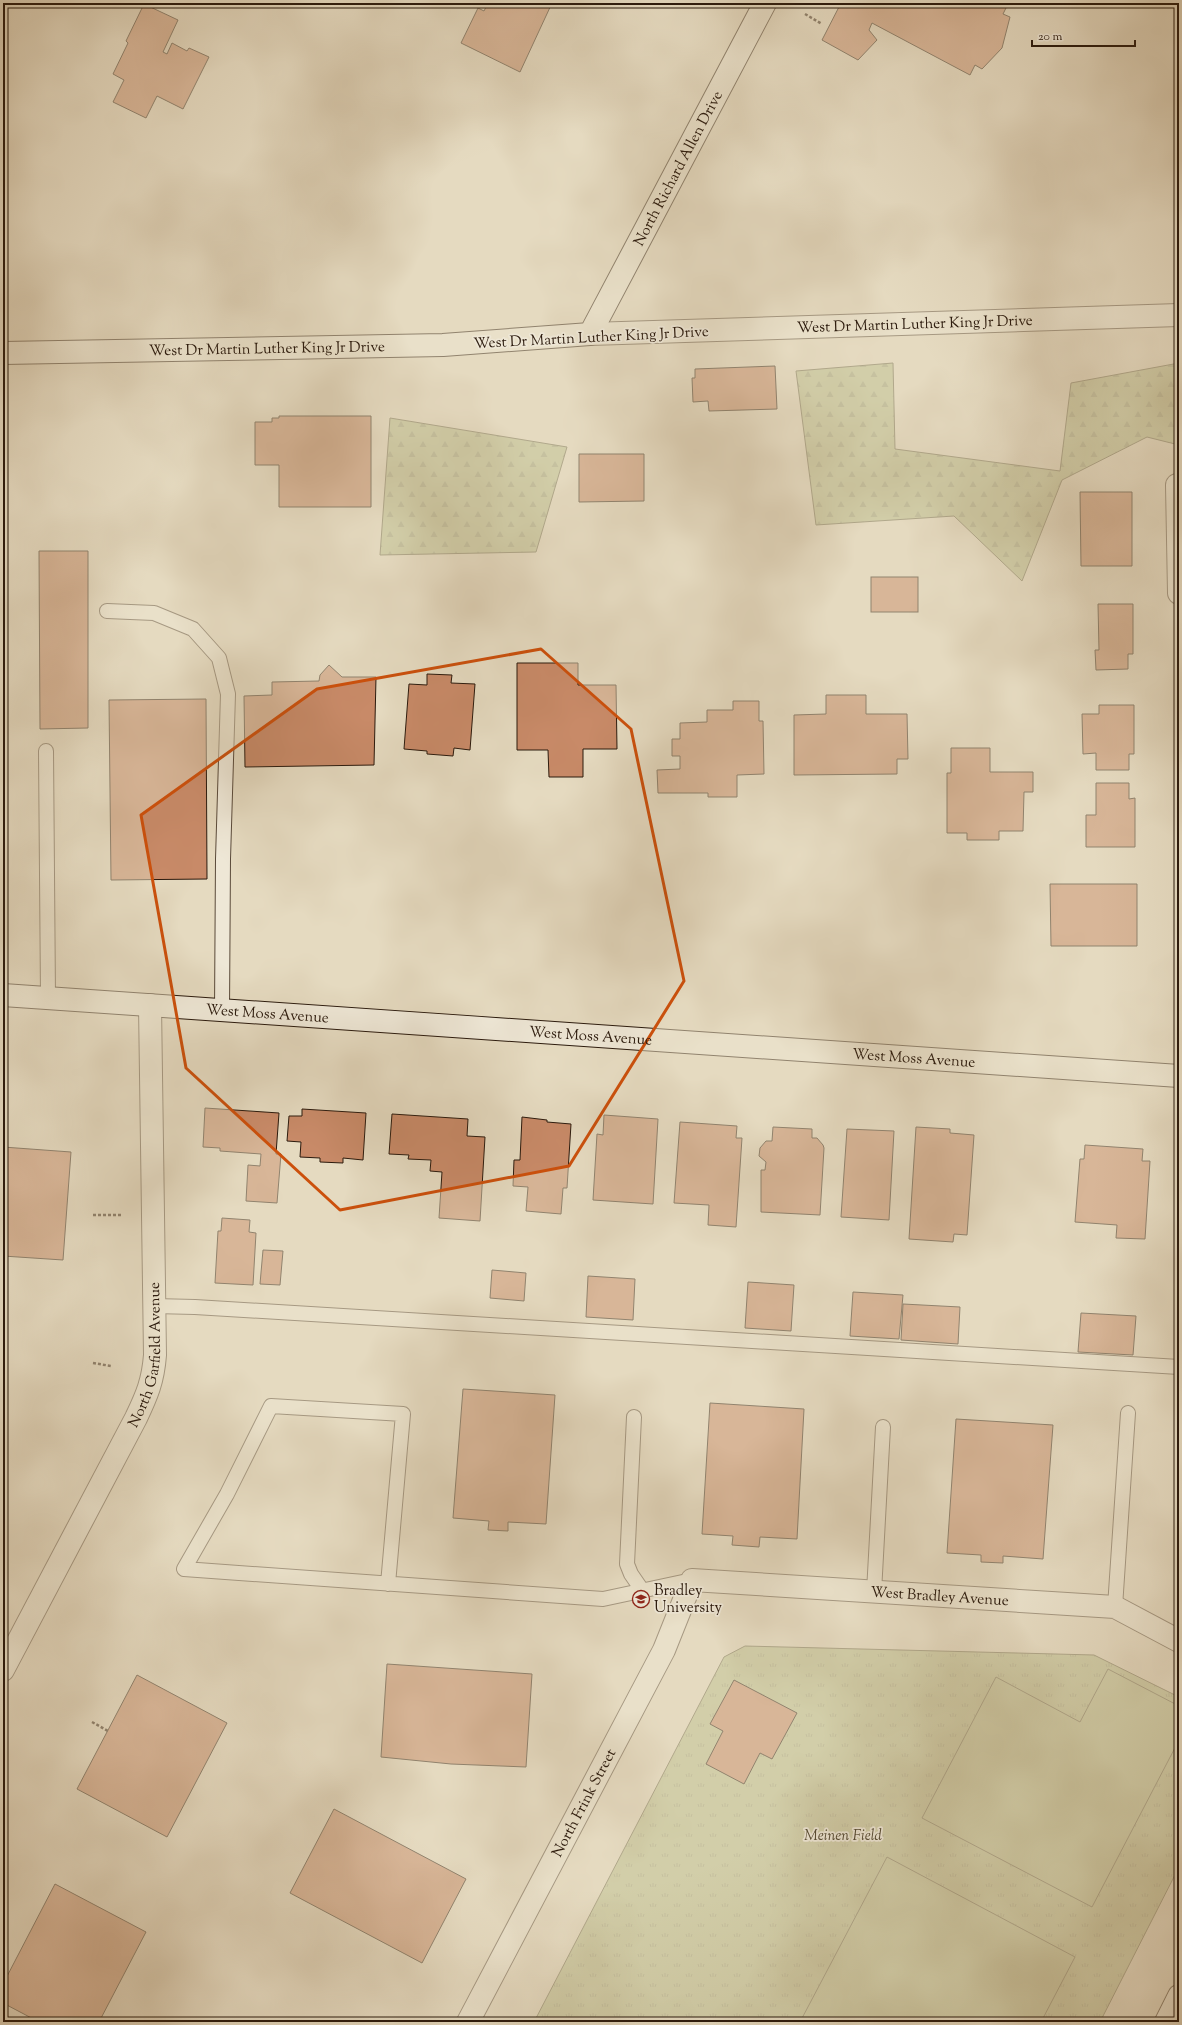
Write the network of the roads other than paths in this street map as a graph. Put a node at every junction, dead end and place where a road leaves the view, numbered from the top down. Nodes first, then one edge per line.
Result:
1 (765, 3) edge
2 (1179, 315) edge
3 (590, 334) junction
4 (3, 353) edge
5 (1177, 485) dead end
6 (1179, 593) edge
7 (107, 611) dead end
8 (46, 751) dead end
9 (3, 995) edge
10 (48, 997) junction
11 (150, 1005) junction
12 (222, 1010) junction
13 (1179, 1076) edge
14 (154, 1306) junction
15 (1179, 1367) edge
16 (1128, 1413) dead end
17 (634, 1417) dead end
18 (883, 1427) dead end
19 (692, 1580) junction
20 (388, 1584) junction
21 (642, 1590) junction
22 (874, 1592) junction
23 (1115, 1607) junction
24 (1179, 1641) edge
25 (3, 1670) edge
26 (1179, 1996) edge
27 (468, 2022) edge
28 (1166, 2022) edge

1 - 3 street, North Richard Allen Drive
2 - 3 street, West Dr Martin Luther King Jr Drive
3 - 4 street, West Dr Martin Luther King Jr Drive
5 - 6 street
7 - 12 lane
8 - 10 lane
9 - 10 street, West Moss Avenue
10 - 11 street, West Moss Avenue
11 - 12 street, West Moss Avenue
11 - 14 street, North Garfield Avenue
12 - 13 street, West Moss Avenue
14 - 15 lane
14 - 25 street, North Garfield Avenue
16 - 23 lane
17 - 21 lane
18 - 22 lane
19 - 21 lane
19 - 22 street, West Bradley Avenue
19 - 27 street, North Frink Street
20 - 20 lane
20 - 21 lane
22 - 23 street, West Bradley Avenue
23 - 24 street, West Bradley Avenue
26 - 28 street

